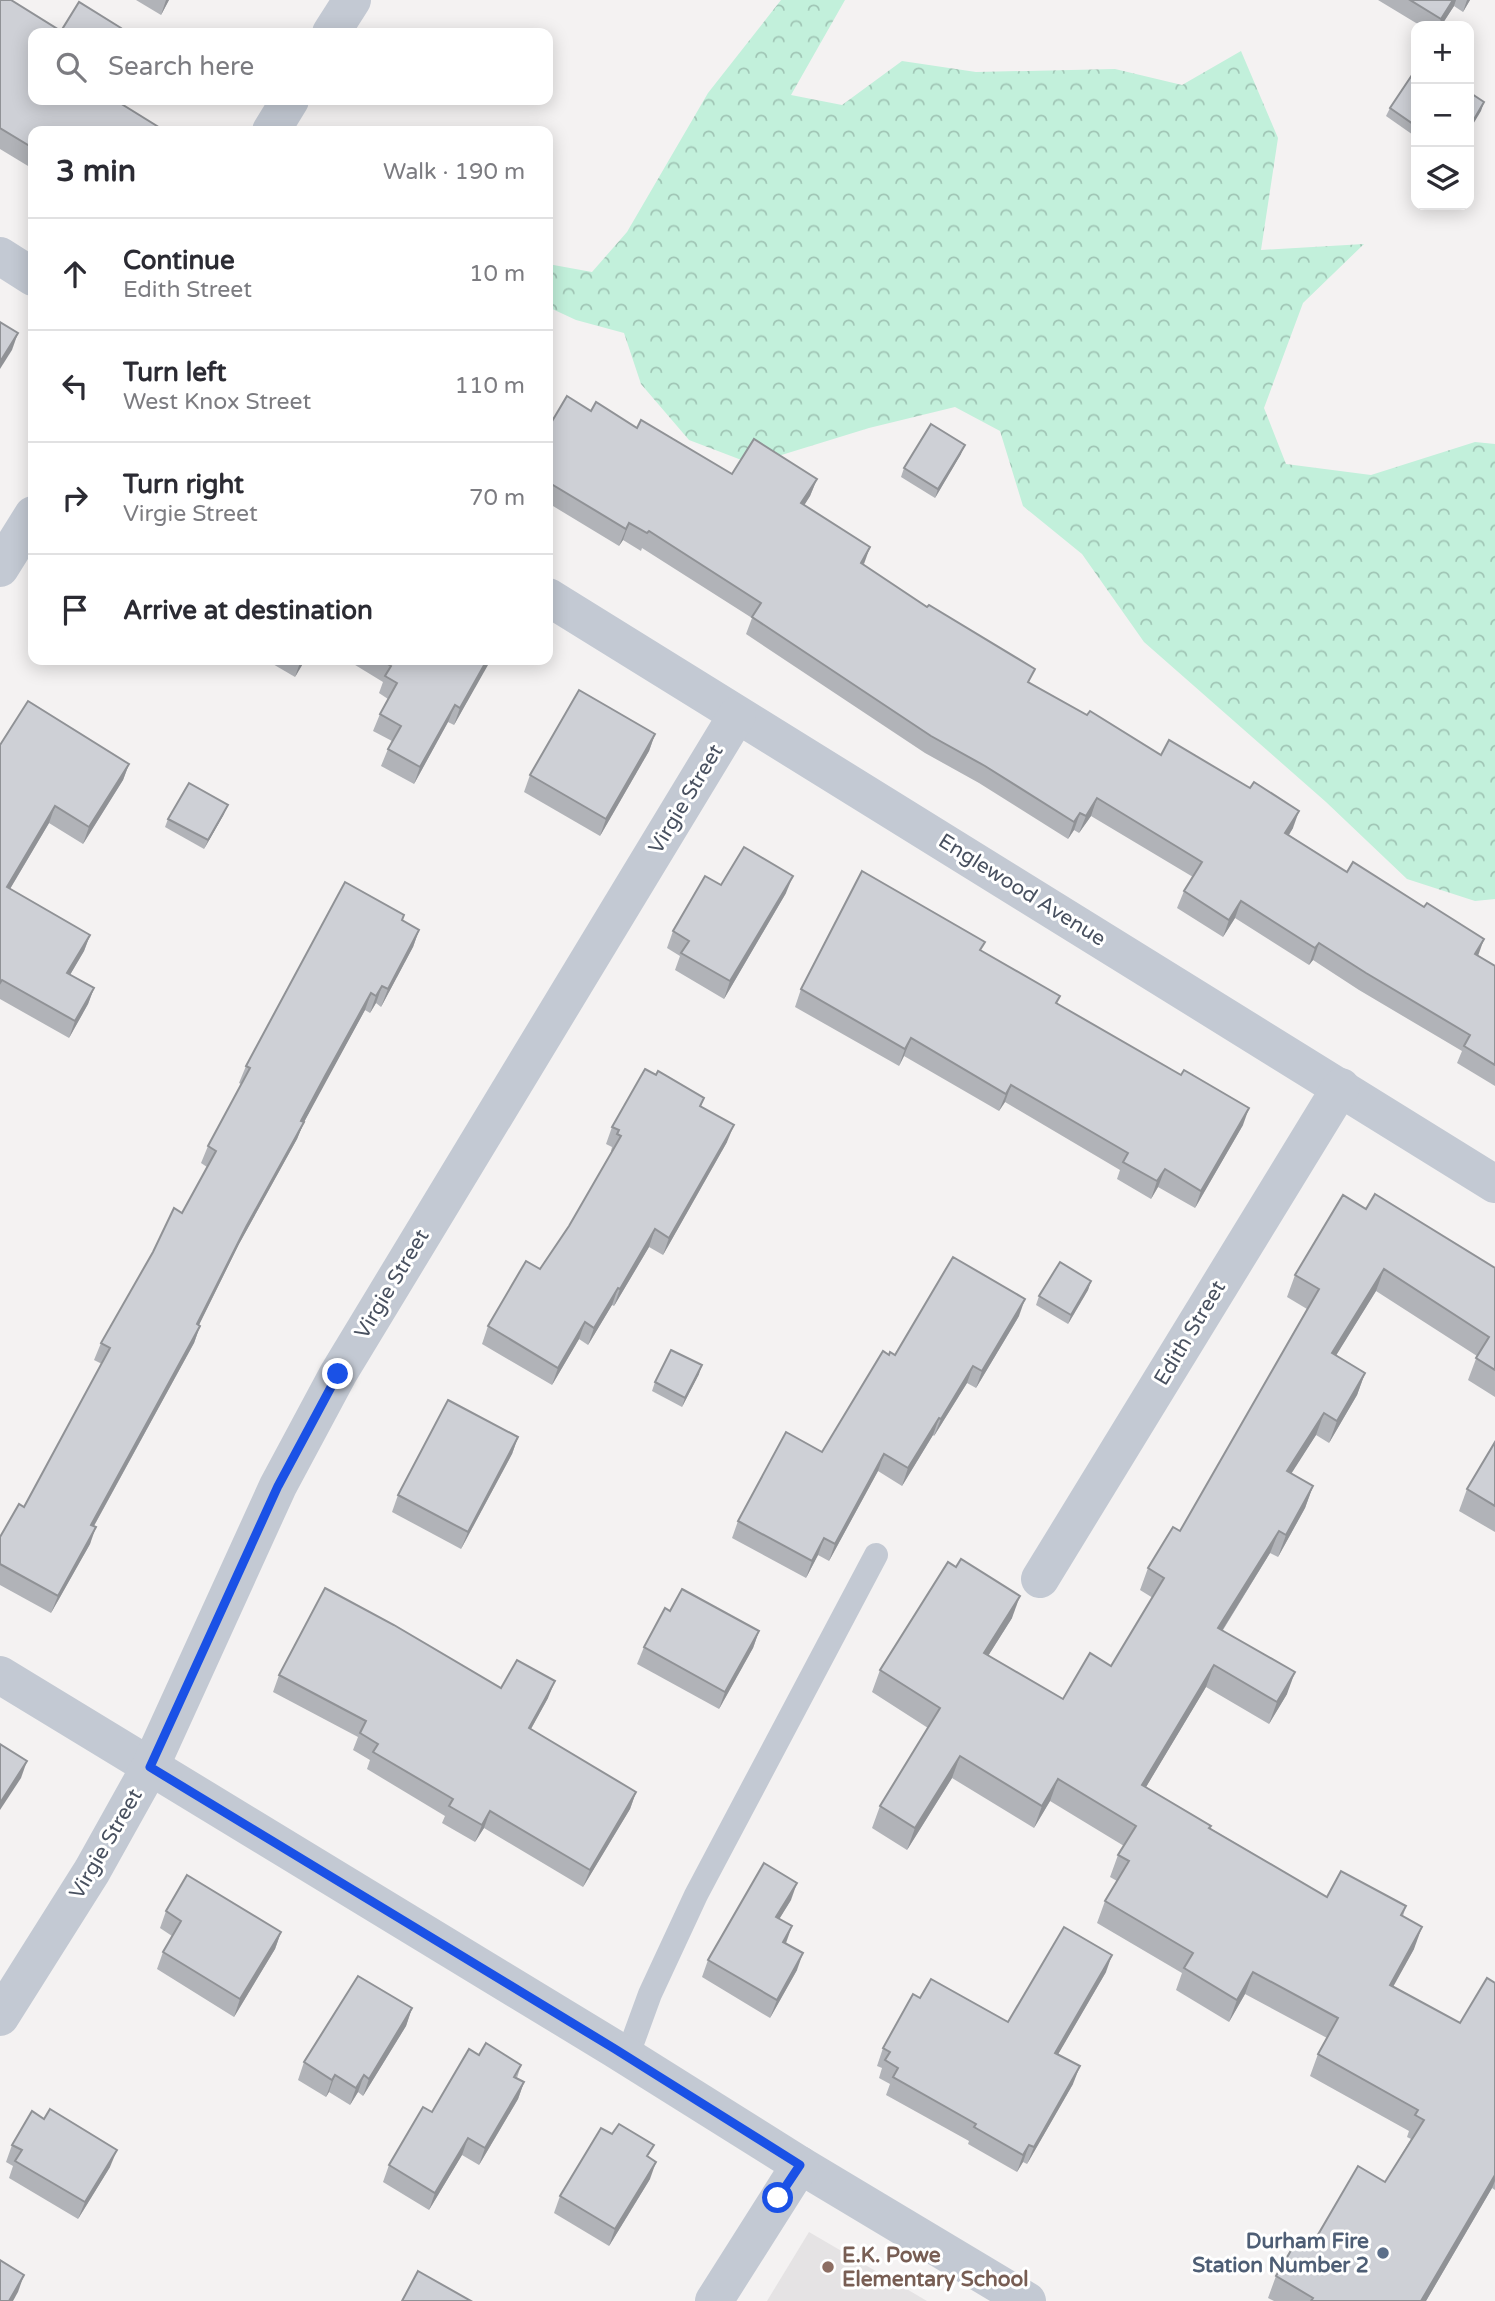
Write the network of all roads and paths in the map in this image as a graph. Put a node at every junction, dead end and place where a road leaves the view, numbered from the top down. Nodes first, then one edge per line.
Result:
1 (352, 0) edge
2 (334, 28) edge
3 (287, 105) edge
4 (274, 126) edge
5 (0, 256) edge
6 (28, 274) edge
7 (28, 523) edge
8 (0, 568) edge
9 (553, 600) edge
10 (737, 715) junction
11 (1341, 1087) junction
12 (1495, 1184) edge
13 (876, 1555) dead end
14 (1040, 1579) dead end
15 (0, 1675) edge
16 (150, 1767) junction
17 (0, 2017) edge
18 (627, 2057) junction
19 (800, 2165) junction
20 (714, 2301) edge
21 (1027, 2301) edge

1 - 2 street
3 - 4 street
5 - 6 street
7 - 8 street
9 - 10 street, Englewood Avenue
10 - 11 street, Englewood Avenue
10 - 16 street, Virgie Street
11 - 12 street, Englewood Avenue
11 - 14 street, Edith Street
13 - 18 lane
15 - 16 street
16 - 17 street, Virgie Street
16 - 18 street
18 - 19 street
19 - 20 street
19 - 21 street

